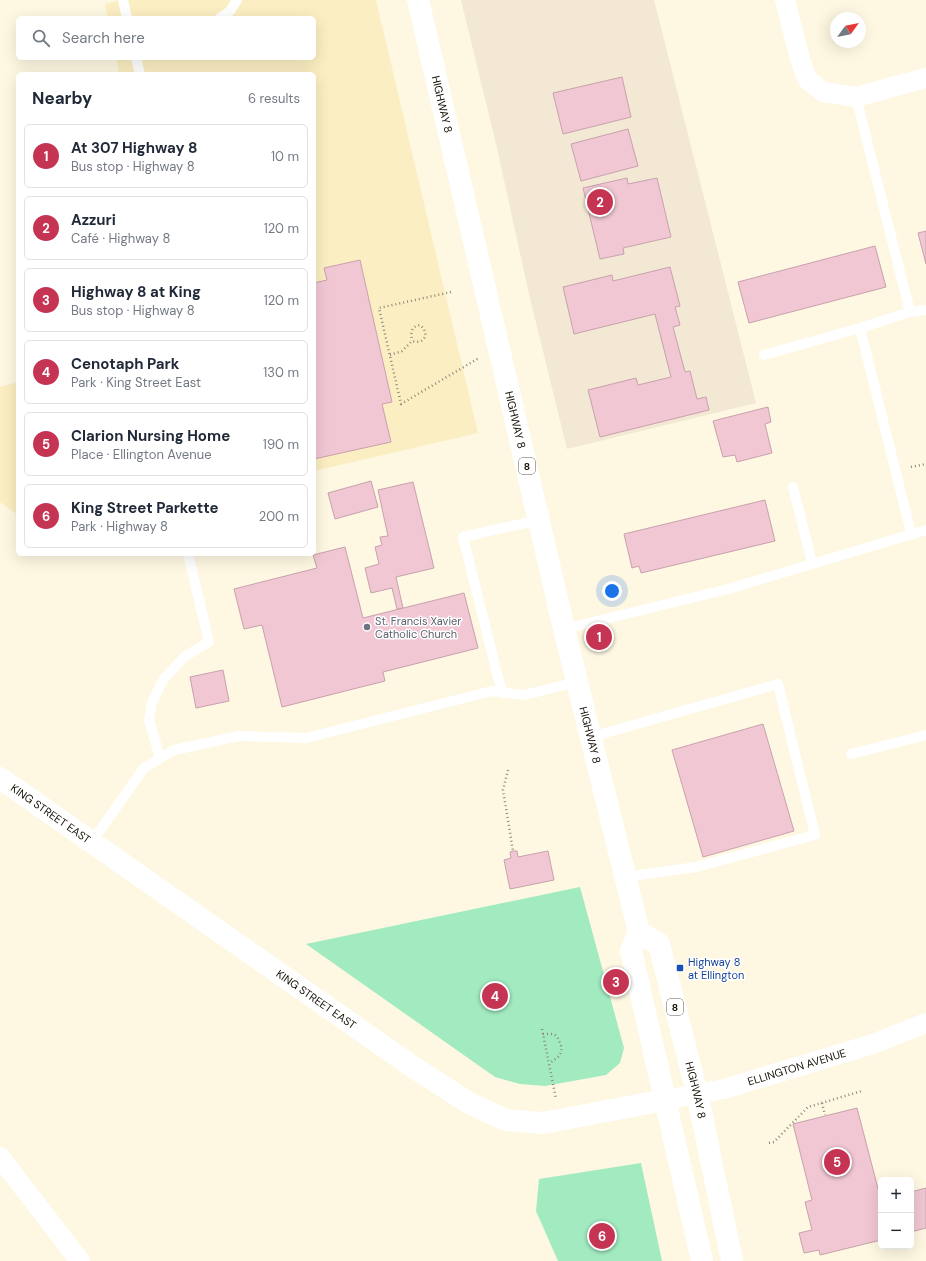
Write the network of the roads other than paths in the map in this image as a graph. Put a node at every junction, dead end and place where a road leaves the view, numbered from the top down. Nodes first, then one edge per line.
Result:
1 (123, 0) edge
2 (237, 0) edge
3 (418, 0) edge
4 (785, 0) edge
5 (127, 16) edge
6 (223, 16) edge
7 (136, 60) edge
8 (140, 72) edge
9 (926, 78) edge
10 (856, 97) junction
11 (926, 310) edge
12 (910, 312) junction
13 (860, 328) junction
14 (764, 355) dead end
15 (793, 487) dead end
16 (539, 520) junction
17 (926, 530) edge
18 (911, 533) junction
19 (188, 556) edge
20 (812, 563) junction
21 (564, 629) junction
22 (577, 682) junction
23 (502, 693) junction
24 (926, 735) edge
25 (591, 737) junction
26 (851, 754) dead end
27 (160, 758) junction
28 (0, 778) edge
29 (91, 843) junction
30 (626, 877) junction
31 (639, 932) junction
32 (926, 1023) edge
33 (697, 1093) junction
34 (666, 1100) junction
35 (0, 1157) edge
36 (80, 1261) edge
37 (702, 1261) edge
38 (732, 1261) edge

1 - 5 lane
2 - 6 lane
3 - 16 main road, HIGHWAY 8 / 8
4 - 10 street
7 - 8 lane
9 - 10 street
10 - 12 lane
11 - 12 lane
12 - 13 lane
13 - 14 lane
13 - 18 lane
15 - 20 lane
16 - 21 main road, HIGHWAY 8 / 8
16 - 23 lane
17 - 18 lane
18 - 20 lane
19 - 27 lane
20 - 21 lane
21 - 22 main road, HIGHWAY 8 / 8
22 - 23 lane
22 - 25 main road, HIGHWAY 8 / 8
23 - 27 lane
24 - 26 lane
25 - 30 main road, HIGHWAY 8 / 8
25 - 30 lane
27 - 29 lane
28 - 29 main road, KING STREET EAST
29 - 34 main road, KING STREET EAST
30 - 31 main road, HIGHWAY 8 / 8
31 - 33 main road, HIGHWAY 8 / 8
31 - 34 main road
32 - 33 street, ELLINGTON AVENUE
33 - 34 street, ELLINGTON AVENUE
33 - 38 main road, HIGHWAY 8 / 8
34 - 37 main road
35 - 36 street

